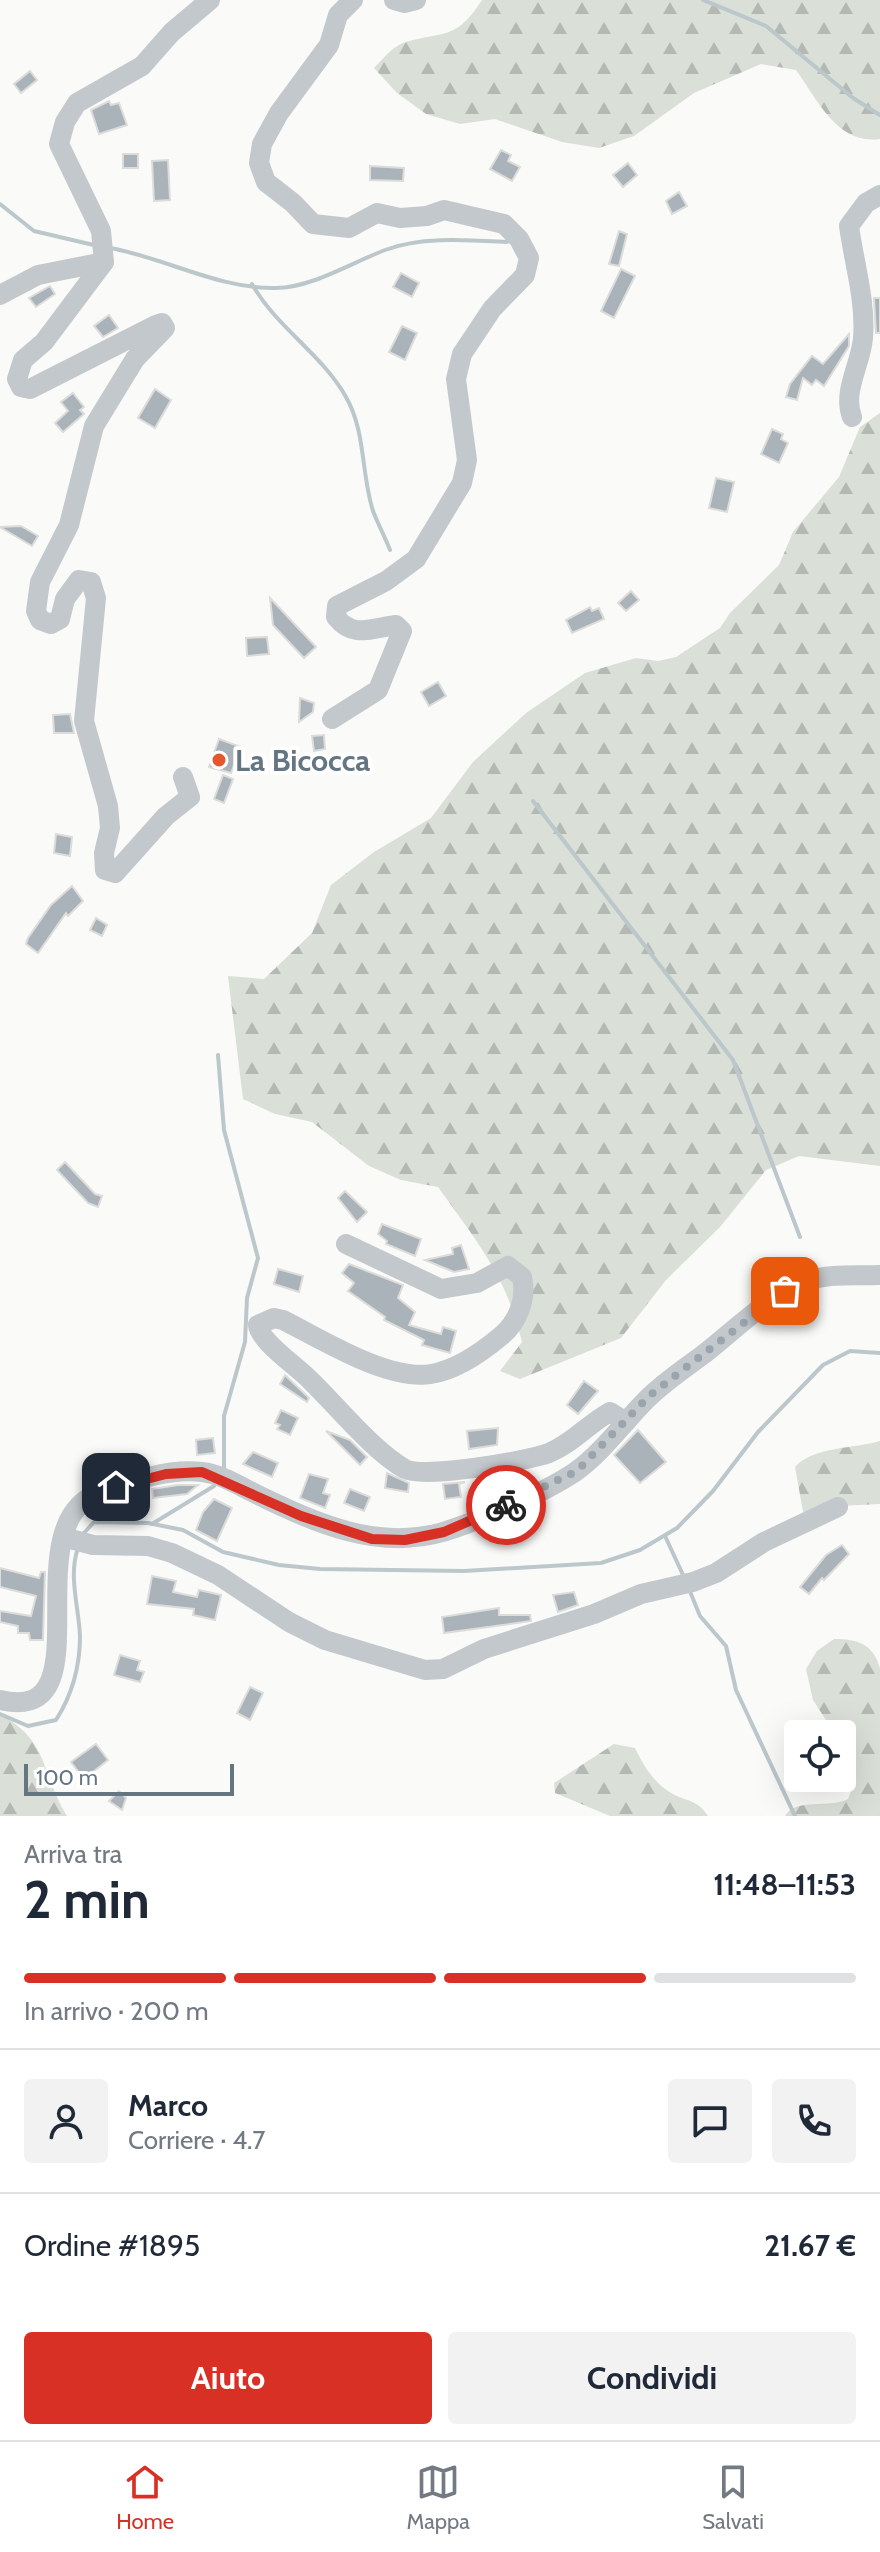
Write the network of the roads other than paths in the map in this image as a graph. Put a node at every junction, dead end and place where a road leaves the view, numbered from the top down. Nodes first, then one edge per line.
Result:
1 (210, 0) edge
2 (353, 0) edge
3 (394, 0) edge
4 (416, 0) edge
5 (880, 195) edge
6 (104, 262) junction
7 (0, 295) edge
8 (852, 417) dead end
9 (332, 719) dead end
10 (183, 777) dead end
11 (346, 1244) dead end
12 (880, 1275) edge
13 (626, 1422) junction
14 (838, 1507) dead end
15 (67, 1537) junction
16 (0, 1700) edge

1 - 6 street
2 - 9 street
3 - 4 street
5 - 8 street
6 - 7 street
6 - 10 street
11 - 13 street
12 - 13 street
13 - 15 street
14 - 15 street
15 - 16 street

